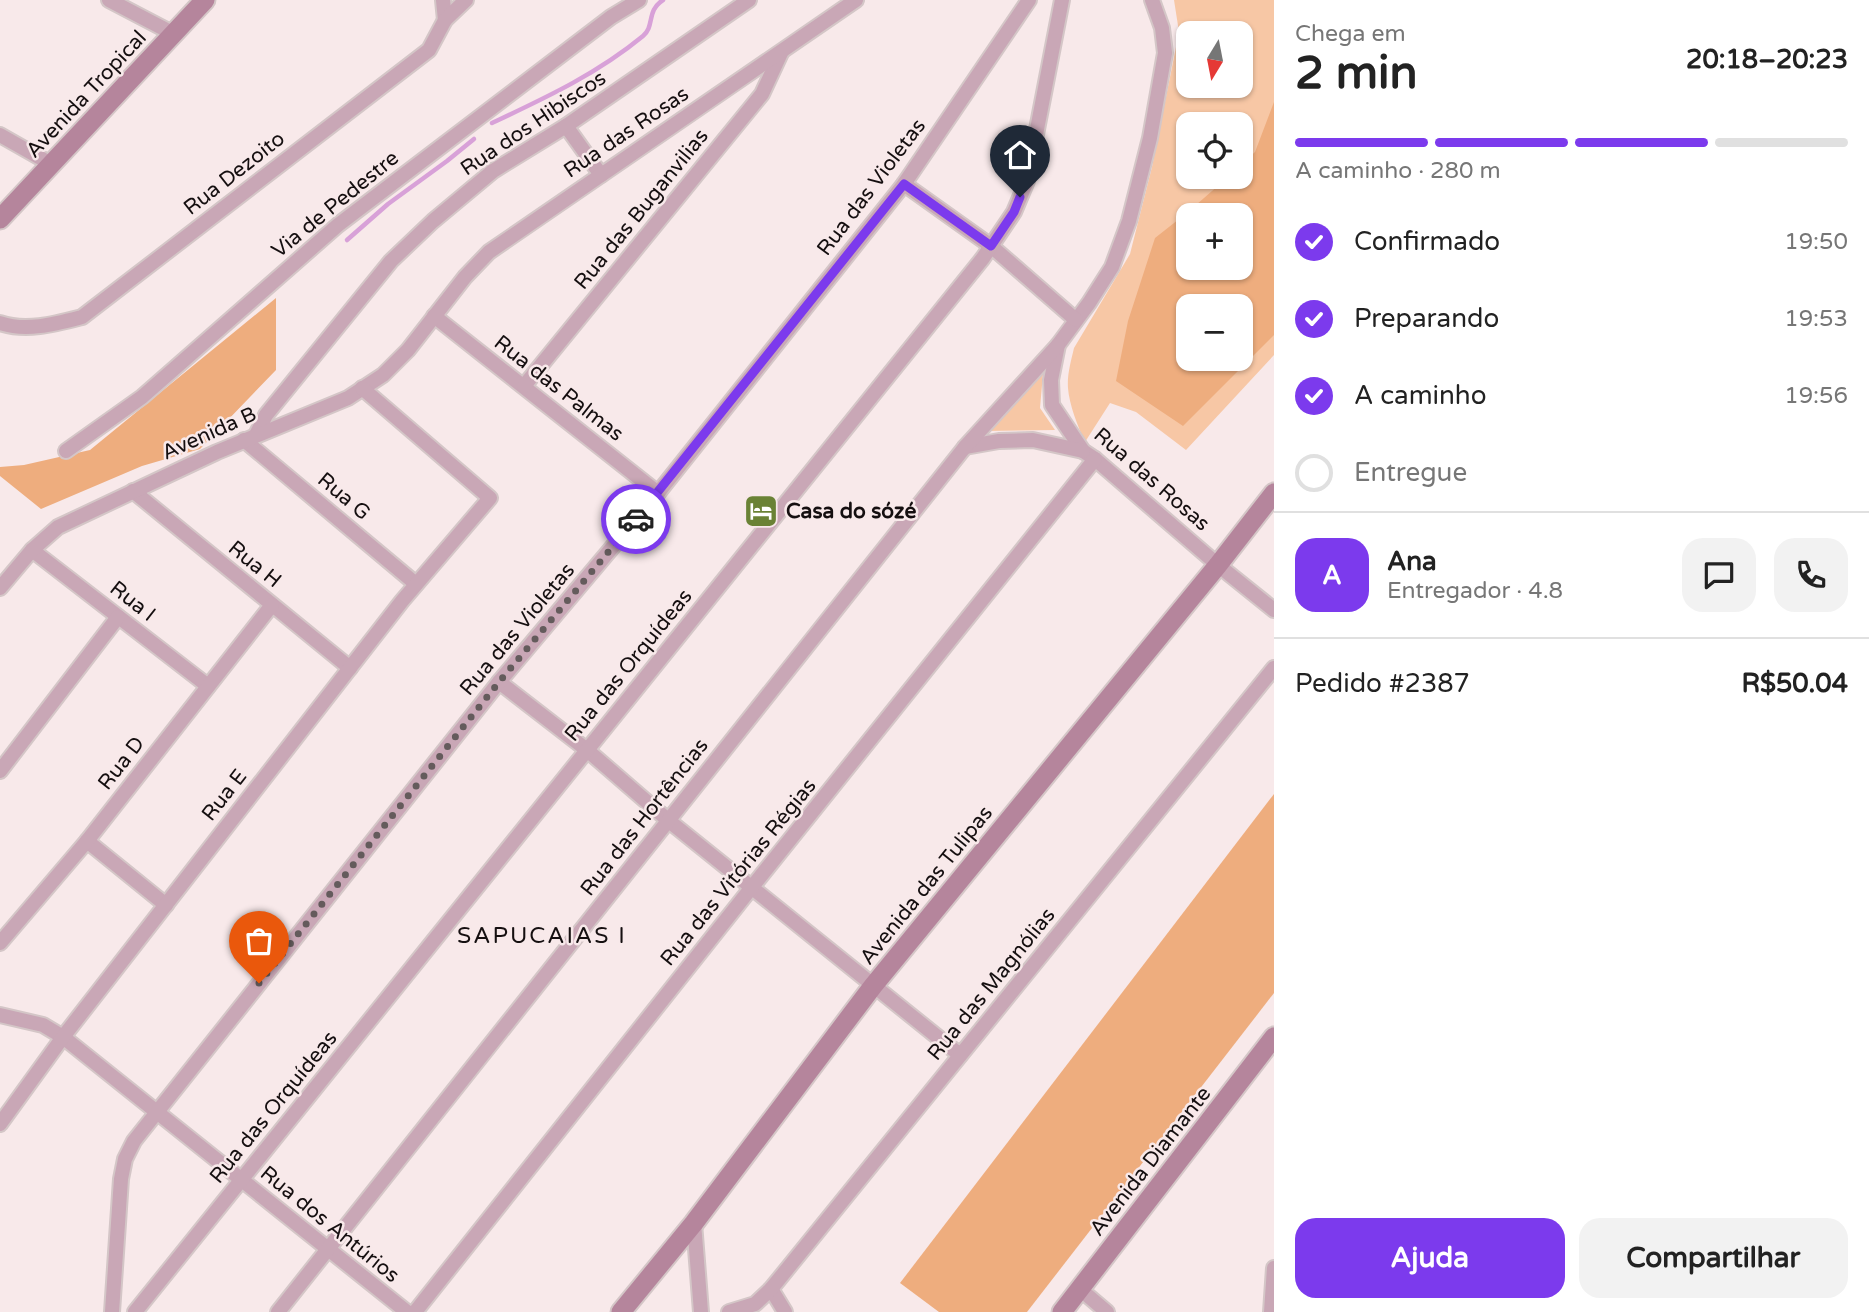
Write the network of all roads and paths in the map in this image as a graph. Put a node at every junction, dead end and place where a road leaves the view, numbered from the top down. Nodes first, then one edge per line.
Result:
1 (108, 0) edge
2 (205, 0) edge
3 (443, 0) edge
4 (466, 0) edge
5 (749, 0) edge
6 (856, 0) edge
7 (1030, 0) edge
8 (1062, 0) edge
9 (1153, 0) edge
10 (632, 2) edge
11 (445, 20) junction
12 (174, 34) junction
13 (781, 51) junction
14 (566, 126) junction
15 (0, 135) edge
16 (51, 164) junction
17 (601, 175) junction
18 (904, 184) junction
19 (0, 219) edge
20 (991, 246) junction
21 (434, 316) junction
22 (1076, 320) junction
23 (0, 323) edge
24 (1058, 345) junction
25 (524, 386) junction
26 (362, 388) junction
27 (250, 437) junction
28 (965, 447) junction
29 (66, 451) dead end
30 (1089, 455) junction
31 (133, 491) junction
32 (658, 493) junction
33 (1274, 493) edge
34 (32, 550) junction
35 (1218, 565) junction
36 (416, 584) junction
37 (0, 588) edge
38 (272, 605) junction
39 (1274, 610) edge
40 (118, 617) junction
41 (350, 668) junction
42 (1274, 668) edge
43 (499, 682) junction
44 (208, 686) junction
45 (587, 750) junction
46 (0, 771) edge
47 (668, 821) junction
48 (87, 841) junction
49 (752, 887) junction
50 (166, 905) junction
51 (0, 943) edge
52 (873, 985) junction
53 (0, 1015) edge
54 (63, 1037) junction
55 (1274, 1037) edge
56 (960, 1055) junction
57 (156, 1111) junction
58 (0, 1124) edge
59 (242, 1180) junction
60 (694, 1223) junction
61 (328, 1248) junction
62 (1274, 1268) edge
63 (771, 1289) junction
64 (1080, 1289) junction
65 (112, 1312) edge
66 (135, 1312) edge
67 (278, 1312) edge
68 (407, 1312) edge
69 (415, 1312) edge
70 (621, 1312) edge
71 (701, 1312) edge
72 (729, 1312) edge
73 (785, 1312) edge
74 (1062, 1312) edge
75 (1107, 1312) edge
76 (1271, 1312) edge

1 - 12 street
2 - 12 street, Avenida Tropical
3 - 11 street
4 - 11 street, Rua Dezoito
5 - 14 street, Rua dos Hibiscos
6 - 13 street, Rua das Rosas
7 - 18 street, Rua das Violetas
8 - 20 street, Rua das Orquídeas
9 - 22 street, Rua das Rosas
10 - 29 street, Via de Pedestre
11 - 23 street, Rua Dezoito
12 - 16 street, Avenida Tropical
13 - 17 street, Rua das Rosas
13 - 25 street, Rua das Buganvilias
14 - 17 street
14 - 27 street, Rua dos Hibiscos
15 - 16 street
16 - 19 street, Avenida Tropical
17 - 21 street, Rua das Rosas
18 - 20 street
18 - 32 street, Rua das Violetas
20 - 22 street
20 - 45 street, Rua das Orquídeas
21 - 25 street, Rua das Palmas
21 - 26 street, Avenida B
22 - 24 street, Rua das Rosas
24 - 28 street, Rua das Hortências
24 - 30 street, Rua das Rosas
25 - 32 street, Rua das Palmas
26 - 27 street, Avenida B
26 - 36 street, Rua E
27 - 31 street, Avenida B
27 - 36 street, Rua G
28 - 30 street
28 - 47 street, Rua das Hortências
30 - 35 street, Rua das Rosas
30 - 49 street, Rua das Vitórias Régias
31 - 34 street, Avenida B
31 - 38 street, Rua H
32 - 43 street, Rua das Violetas
33 - 35 street, Avenida das Tulipas
34 - 37 street, Avenida B
34 - 40 street, Rua I
35 - 39 street, Rua das Rosas
35 - 52 street, Avenida das Tulipas
36 - 41 street, Rua E
38 - 41 street, Rua H
38 - 44 street, Rua D
40 - 44 street, Rua I
40 - 46 street
41 - 50 street, Rua E
42 - 56 street, Rua das Magnólias
43 - 45 street
43 - 57 street, Rua das Violetas
44 - 48 street, Rua D
45 - 47 street
45 - 59 street, Rua das Orquídeas
47 - 49 street
47 - 61 street, Rua das Hortências
48 - 50 street
48 - 51 street, Rua D
49 - 52 street
49 - 69 street, Rua das Vitórias Régias
50 - 54 street, Rua E
52 - 56 street
52 - 60 street, Avenida das Tulipas
53 - 54 street, Rua dos Antúrios
54 - 57 street, Rua dos Antúrios
54 - 58 street, Rua E
55 - 64 street, Avenida Diamante
56 - 63 street, Rua das Magnólias
57 - 59 street, Rua dos Antúrios
57 - 65 street, Rua das Violetas
59 - 61 street, Rua dos Antúrios
59 - 66 street, Rua das Orquídeas
60 - 70 street, Avenida das Tulipas
60 - 71 street
61 - 67 street, Rua das Hortências
61 - 68 street, Rua dos Antúrios
62 - 76 street
63 - 72 street, Rua das Magnólias
63 - 73 street
64 - 74 street, Avenida Diamante
64 - 75 street

